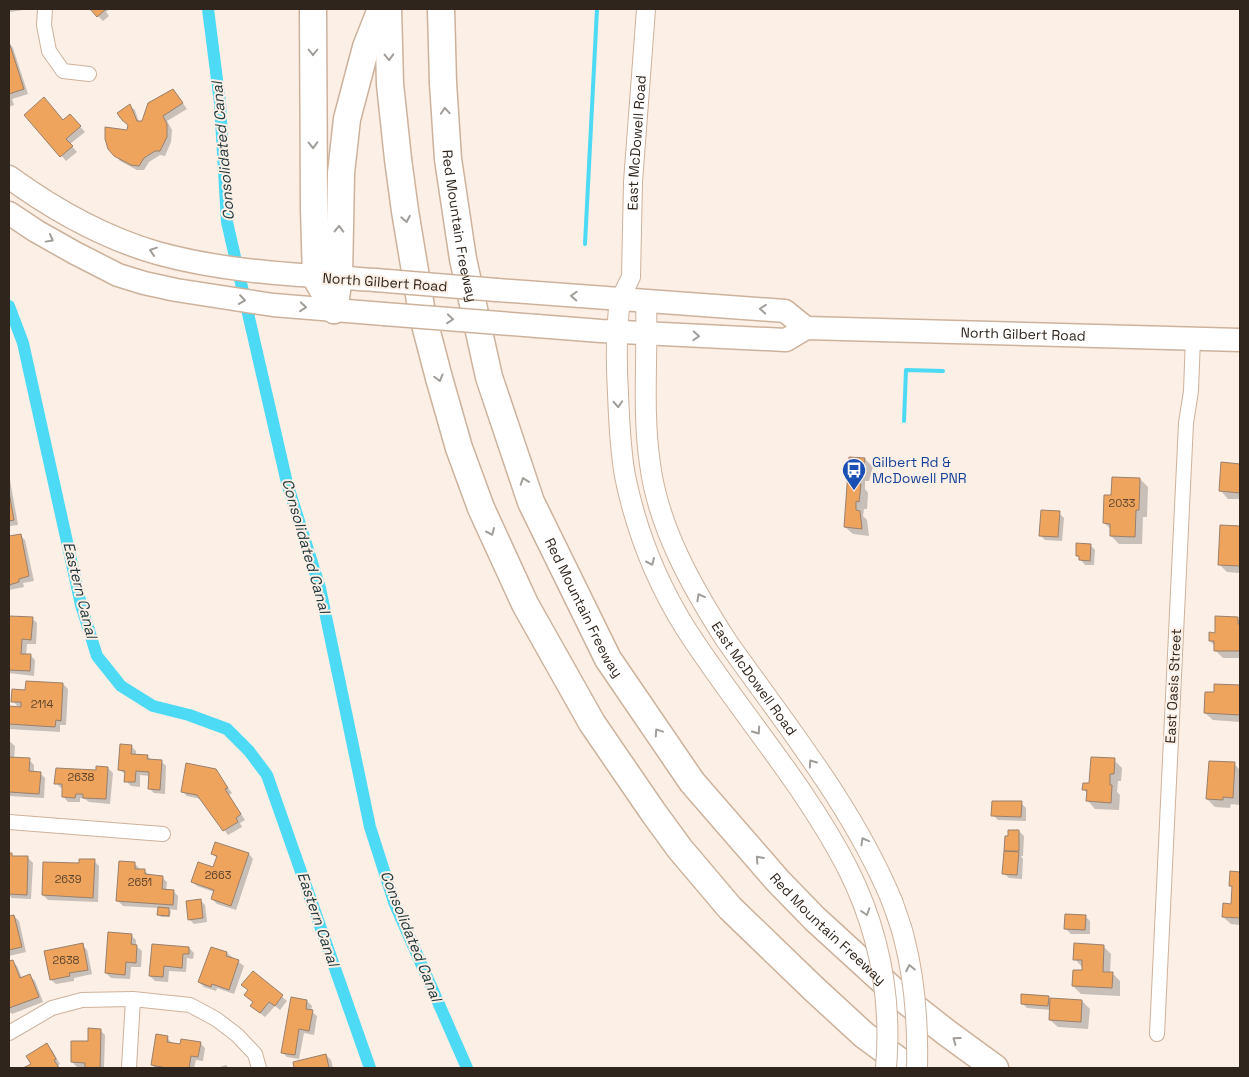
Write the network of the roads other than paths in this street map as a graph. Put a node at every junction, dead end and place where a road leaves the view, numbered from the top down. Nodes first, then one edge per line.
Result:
1 (45, 9) edge
2 (313, 9) edge
3 (381, 9) edge
4 (388, 9) edge
5 (442, 9) edge
6 (646, 9) edge
7 (89, 74) dead end
8 (9, 178) edge
9 (9, 212) edge
10 (327, 278) junction
11 (631, 278) junction
12 (620, 299) junction
13 (646, 300) junction
14 (334, 310) junction
15 (806, 328) junction
16 (616, 331) junction
17 (647, 333) junction
18 (1194, 338) junction
19 (1240, 340) edge
20 (9, 822) edge
21 (163, 834) dead end
22 (133, 999) junction
23 (9, 1033) edge
24 (1156, 1034) dead end
25 (129, 1068) edge
26 (259, 1068) edge
27 (886, 1068) edge
28 (909, 1068) edge
29 (917, 1068) edge
30 (995, 1068) edge

1 - 7 street
2 -> 10 highway
10 -> 3 highway
4 -> 28 highway
30 -> 5 highway, Red Mountain Freeway
6 - 11 street, East McDowell Road
10 -> 8 main road, North Gilbert Road
9 -> 14 main road
12 -> 10 main road, North Gilbert Road, bridge
10 - 14 highway
11 - 12 street, East McDowell Road
11 - 13 street
12 - 13 main road, North Gilbert Road
12 - 16 main road, East McDowell Road
15 -> 13 main road, North Gilbert Road
13 - 17 main road, East McDowell Road
14 -> 16 main road, bridge
17 -> 15 main road
15 - 18 main road, North Gilbert Road
16 - 17 main road
16 -> 27 main road, East McDowell Road, bridge
29 -> 17 main road, East McDowell Road, bridge
18 - 19 main road, North Gilbert Road
18 - 24 street, East Oasis Street
20 - 21 street
22 - 23 street
22 - 25 street
22 - 26 street

